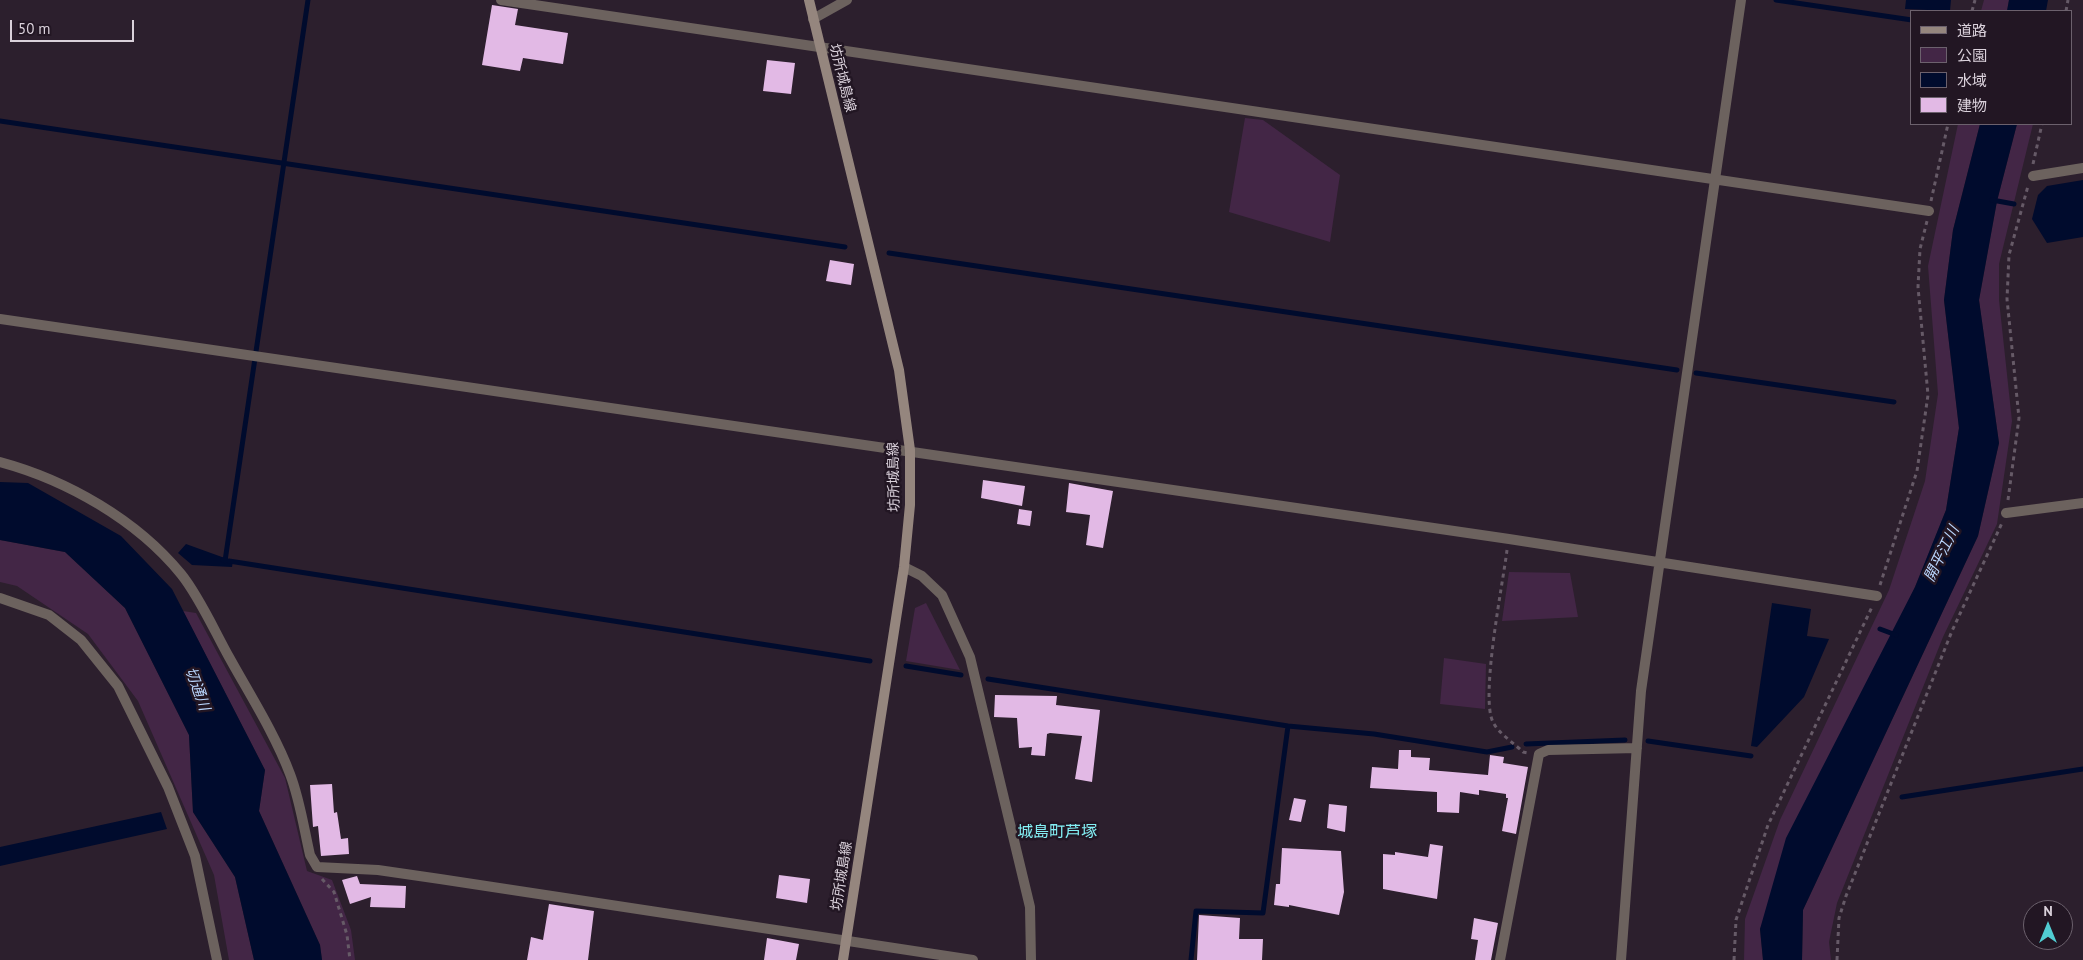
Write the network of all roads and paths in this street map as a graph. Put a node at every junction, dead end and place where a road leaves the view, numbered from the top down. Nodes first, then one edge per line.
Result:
1 (500, 0) edge
2 (809, 0) edge
3 (847, 0) edge
4 (1741, 0) edge
5 (814, 19) junction
6 (821, 48) junction
7 (1948, 125) edge
8 (2042, 125) edge
9 (2083, 168) edge
10 (2034, 176) junction
11 (1715, 178) junction
12 (1929, 211) junction
13 (0, 319) edge
14 (910, 450) junction
15 (0, 462) edge
16 (2083, 503) edge
17 (2006, 513) junction
18 (1509, 539) junction
19 (1659, 561) junction
20 (904, 567) junction
21 (1877, 596) junction
22 (0, 598) edge
23 (1637, 748) junction
24 (1539, 754) junction
25 (317, 867) junction
26 (846, 941) junction
27 (217, 960) edge
28 (350, 960) edge
29 (843, 960) edge
30 (973, 960) edge
31 (1031, 960) edge
32 (1500, 960) edge
33 (1621, 960) edge
34 (1734, 960) edge
35 (1837, 960) edge

1 - 6 street
2 - 5 main road, 坊所城島線
3 - 5 street
4 - 11 street
5 - 6 main road, 坊所城島線
6 - 11 street
6 - 14 main road, 坊所城島線
7 - 12 path
8 - 10 path
9 - 10 street
10 - 17 path
11 - 12 street
11 - 19 street
12 - 21 path
13 - 14 street
14 - 18 street
14 - 20 main road, 坊所城島線
15 - 25 street
16 - 17 street
17 - 35 path
18 - 19 street
18 - 24 path
19 - 21 street
19 - 23 street
20 - 26 main road, 坊所城島線
20 - 31 street
21 - 34 path
22 - 27 street
23 - 24 street
23 - 33 street
24 - 32 street
25 - 26 street
25 - 28 path
26 - 29 main road, 坊所城島線
26 - 30 street

